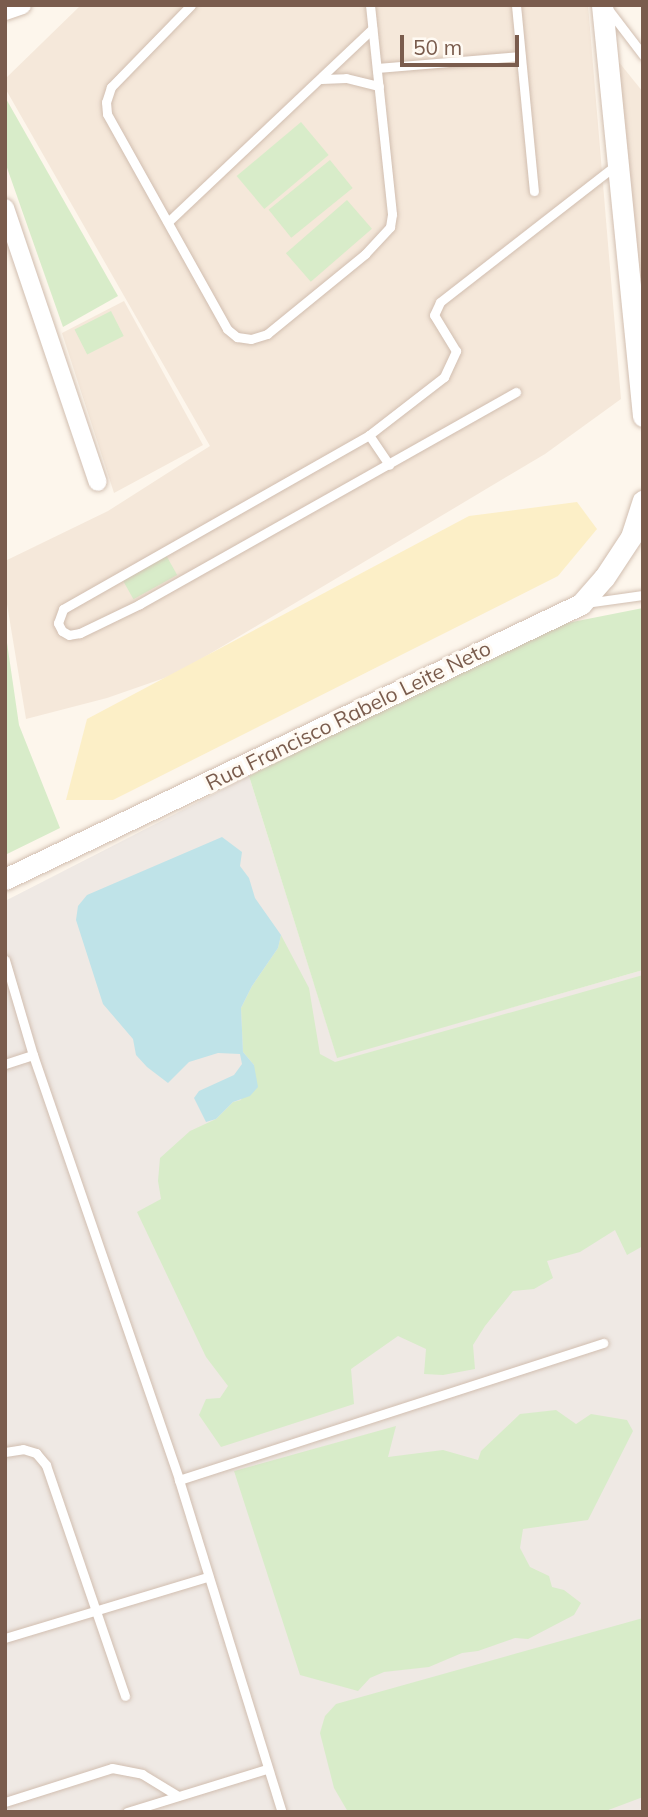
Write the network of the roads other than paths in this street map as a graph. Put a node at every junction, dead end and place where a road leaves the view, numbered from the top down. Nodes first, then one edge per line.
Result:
1 (22, 5) edge
2 (191, 5) edge
3 (370, 5) edge
4 (516, 5) edge
5 (603, 5) edge
6 (5, 11) edge
7 (372, 29) junction
8 (643, 55) edge
9 (521, 56) junction
10 (376, 68) junction
11 (321, 79) junction
12 (379, 86) junction
13 (616, 165) junction
14 (534, 191) dead end
15 (5, 208) edge
16 (168, 222) junction
17 (516, 393) dead end
18 (643, 416) edge
19 (369, 435) junction
20 (389, 465) junction
21 (98, 482) dead end
22 (643, 501) edge
23 (643, 595) edge
24 (581, 604) junction
25 (5, 879) edge
26 (5, 960) edge
27 (33, 1055) junction
28 (5, 1064) edge
29 (603, 1343) dead end
30 (5, 1452) edge
31 (179, 1480) junction
32 (207, 1577) junction
33 (96, 1610) junction
34 (5, 1638) edge
35 (125, 1696) dead end
36 (267, 1769) junction
37 (178, 1796) junction
38 (5, 1802) edge
39 (127, 1812) edge
40 (282, 1812) edge

1 - 6 street
2 - 16 lane
3 - 7 lane
4 - 9 lane
5 - 8 lane
5 - 13 street
7 - 10 lane
7 - 11 lane
9 - 10 lane
9 - 14 lane
10 - 12 lane
11 - 12 lane
11 - 16 lane
12 - 16 lane
13 - 18 street
13 - 19 lane
15 - 21 street
17 - 20 lane
19 - 20 lane
19 - 20 lane
22 - 24 street, Rua Francisco Rabelo Leite Neto
23 - 24 lane
24 - 25 street, Rua Francisco Rabelo Leite Neto
26 - 27 lane
27 - 28 lane
27 - 31 lane
29 - 31 lane
30 - 33 lane
31 - 32 lane
32 - 33 lane
32 - 36 lane
33 - 34 lane
33 - 35 lane
36 - 37 lane
36 - 40 lane
37 - 38 lane
37 - 39 lane

